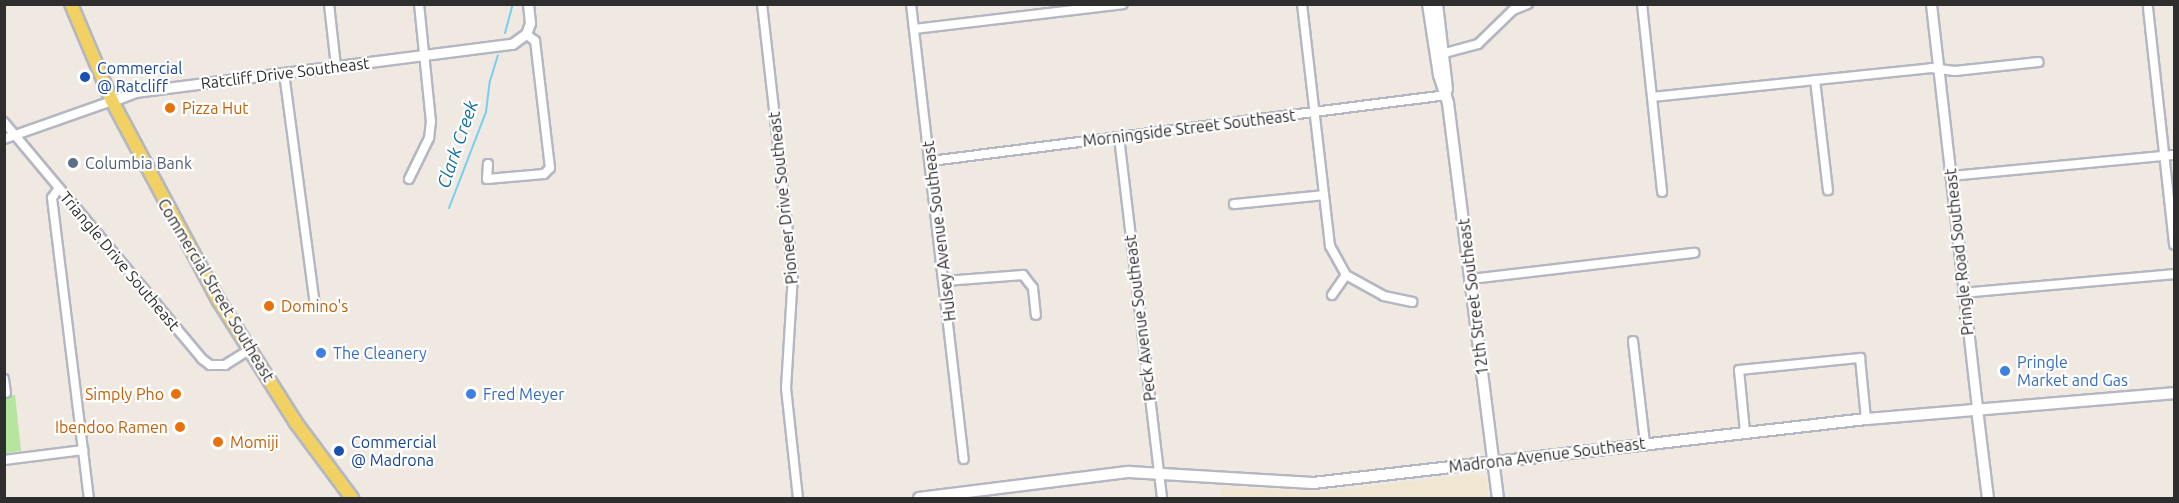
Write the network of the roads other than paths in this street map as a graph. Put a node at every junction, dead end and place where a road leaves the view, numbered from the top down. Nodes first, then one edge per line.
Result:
1 (71, 4) edge
2 (329, 4) edge
3 (419, 4) edge
4 (528, 4) edge
5 (762, 4) edge
6 (910, 4) edge
7 (1123, 4) edge
8 (1302, 4) edge
9 (1428, 4) edge
10 (1437, 4) edge
11 (1528, 4) edge
12 (1642, 4) edge
13 (1931, 4) edge
14 (2148, 8) dead end
15 (914, 29) junction
16 (526, 34) junction
17 (1440, 54) junction
18 (425, 56) junction
19 (2039, 62) dead end
20 (336, 66) junction
21 (1939, 70) junction
22 (284, 73) junction
23 (1815, 80) junction
24 (1447, 95) junction
25 (1652, 97) junction
26 (112, 101) junction
27 (1314, 112) junction
28 (4, 122) edge
29 (1119, 137) junction
30 (17, 138) junction
31 (4, 139) edge
32 (2175, 155) edge
33 (2165, 156) junction
34 (931, 161) junction
35 (488, 164) dead end
36 (1951, 176) junction
37 (409, 178) dead end
38 (60, 188) junction
39 (1828, 189) dead end
40 (1662, 192) dead end
41 (1324, 195) junction
42 (1234, 204) dead end
43 (2175, 245) edge
44 (1694, 254) dead end
45 (2175, 274) edge
46 (1346, 275) junction
47 (1471, 279) junction
48 (945, 281) junction
49 (1963, 293) junction
50 (1332, 295) dead end
51 (1412, 302) dead end
52 (315, 304) dead end
53 (1036, 315) dead end
54 (1633, 341) dead end
55 (249, 350) junction
56 (4, 379) edge
57 (6, 393) dead end
58 (2175, 393) edge
59 (1977, 409) junction
60 (1866, 419) junction
61 (1745, 432) junction
62 (1645, 443) junction
63 (83, 450) junction
64 (964, 459) dead end
65 (4, 460) edge
66 (1493, 462) junction
67 (1159, 473) junction
68 (89, 498) edge
69 (352, 498) edge
70 (798, 498) edge
71 (919, 498) edge
72 (1162, 498) edge
73 (1497, 498) edge
74 (1988, 498) edge

1 - 26 main road, Commercial Street Southeast
2 - 20 street
3 - 18 street
4 - 16 street
5 - 70 street, Pioneer Drive Southeast
6 - 15 street, Hulsey Avenue Southeast
7 - 15 street
8 - 27 street
9 - 17 main road, 12th Street Southeast
10 - 17 main road, 12th Street Southeast
11 - 17 street
12 - 25 street
13 - 21 street, Pringle Road Southeast
14 - 33 street
15 - 34 street, Hulsey Avenue Southeast
16 - 18 street, Ratcliff Drive Southeast
16 - 35 street
17 - 24 main road, 12th Street Southeast
18 - 20 street, Ratcliff Drive Southeast
18 - 37 street
19 - 21 street
20 - 22 street, Ratcliff Drive Southeast
21 - 23 street
21 - 36 street, Pringle Road Southeast
22 - 26 street, Ratcliff Drive Southeast
22 - 52 street
23 - 25 street
23 - 39 street
24 - 27 street, Morningside Street Southeast
24 - 47 main road, 12th Street Southeast
25 - 40 street
26 - 30 street, Ratcliff Drive Southeast
26 - 55 main road, Commercial Street Southeast
27 - 29 street, Morningside Street Southeast
27 - 41 street
28 - 30 street, Triangle Drive Southeast
29 - 34 street, Morningside Street Southeast
29 - 67 street, Peck Avenue Southeast
30 - 31 street, Ratcliff Drive Southeast
30 - 38 street, Triangle Drive Southeast
32 - 33 street
33 - 36 street
33 - 43 street
34 - 48 street, Hulsey Avenue Southeast
36 - 49 street, Pringle Road Southeast
38 - 55 street, Triangle Drive Southeast
38 - 63 street
41 - 42 street
41 - 46 street
44 - 47 street
45 - 49 street
46 - 50 street
46 - 51 street
47 - 66 main road, 12th Street Southeast
48 - 53 street
48 - 64 street, Hulsey Avenue Southeast
49 - 59 street, Pringle Road Southeast
54 - 62 street
55 - 69 main road, Commercial Street Southeast
56 - 57 street
58 - 59 main road, Madrona Avenue Southeast
59 - 60 main road, Madrona Avenue Southeast
59 - 74 main road, Pringle Road Southeast
60 - 61 main road, Madrona Avenue Southeast
60 - 61 street
61 - 62 main road, Madrona Avenue Southeast
62 - 66 main road, Madrona Avenue Southeast
63 - 65 street
63 - 68 street
66 - 67 main road, Madrona Avenue Southeast
66 - 73 main road, 12th Street Southeast
67 - 71 main road, Madrona Avenue Southeast
67 - 72 street, Peck Avenue Southeast

